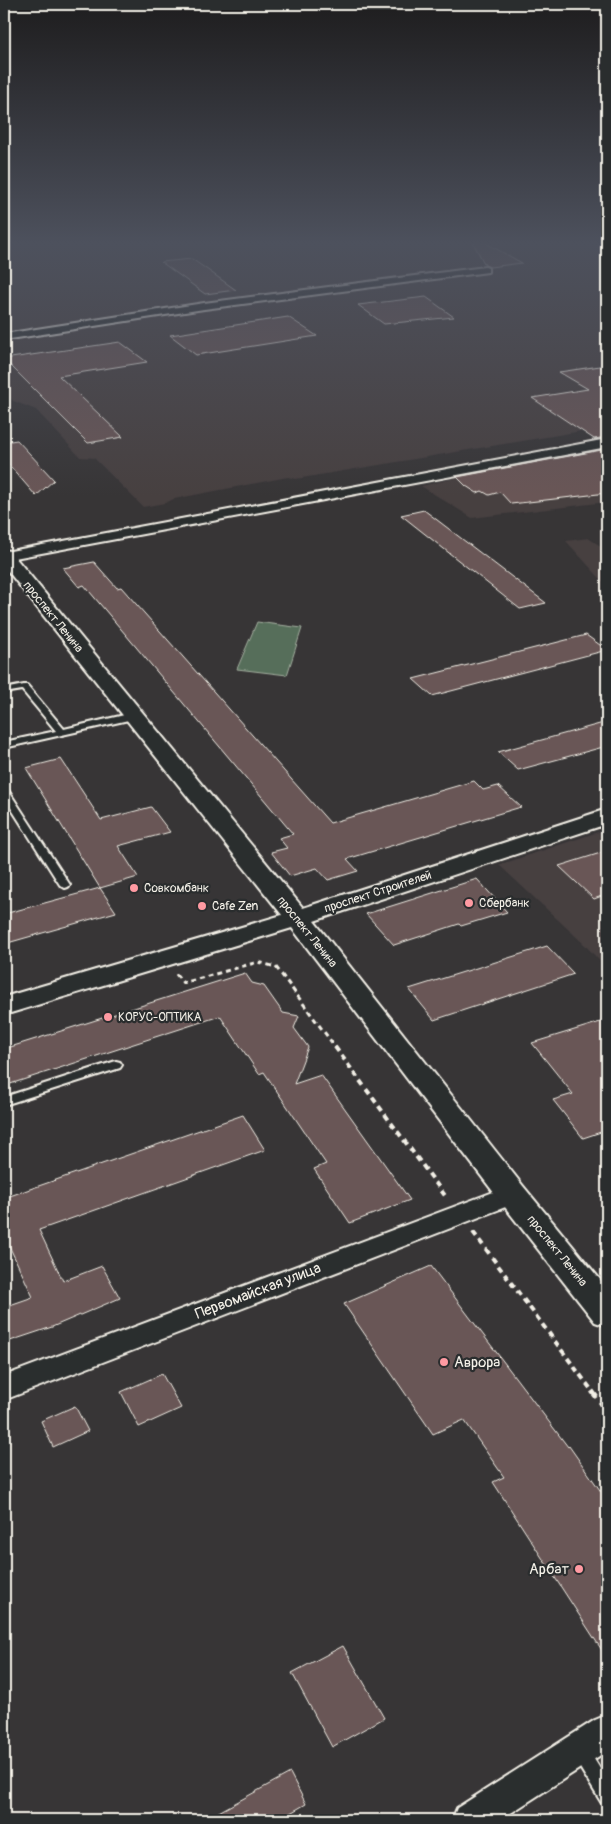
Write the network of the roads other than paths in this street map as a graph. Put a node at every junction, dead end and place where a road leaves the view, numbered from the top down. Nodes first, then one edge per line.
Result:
1 (74, 326) edge
2 (4, 337) edge
3 (607, 443) edge
4 (4, 555) edge
5 (4, 691) edge
6 (133, 716) junction
7 (62, 732) junction
8 (4, 745) edge
9 (4, 790) edge
10 (607, 816) edge
11 (65, 886) dead end
12 (296, 919) junction
13 (4, 1006) edge
14 (116, 1065) dead end
15 (4, 1101) edge
16 (512, 1194) junction
17 (607, 1312) edge
18 (4, 1388) edge
19 (607, 1732) edge
20 (579, 1750) junction
21 (607, 1796) edge
22 (469, 1820) edge

1 - 2 street
3 - 4 street
4 - 6 street, проспект Ленина
5 - 7 lane
6 - 7 lane
6 - 12 street, проспект Ленина
7 - 8 lane
9 - 11 lane
10 - 12 street, проспект Строителей
12 - 13 street, проспект Строителей
12 - 16 street, проспект Ленина
14 - 15 lane
16 - 17 street, проспект Ленина
16 - 18 street, Первомайская улица
19 - 20 street
20 - 21 lane
20 - 22 street

